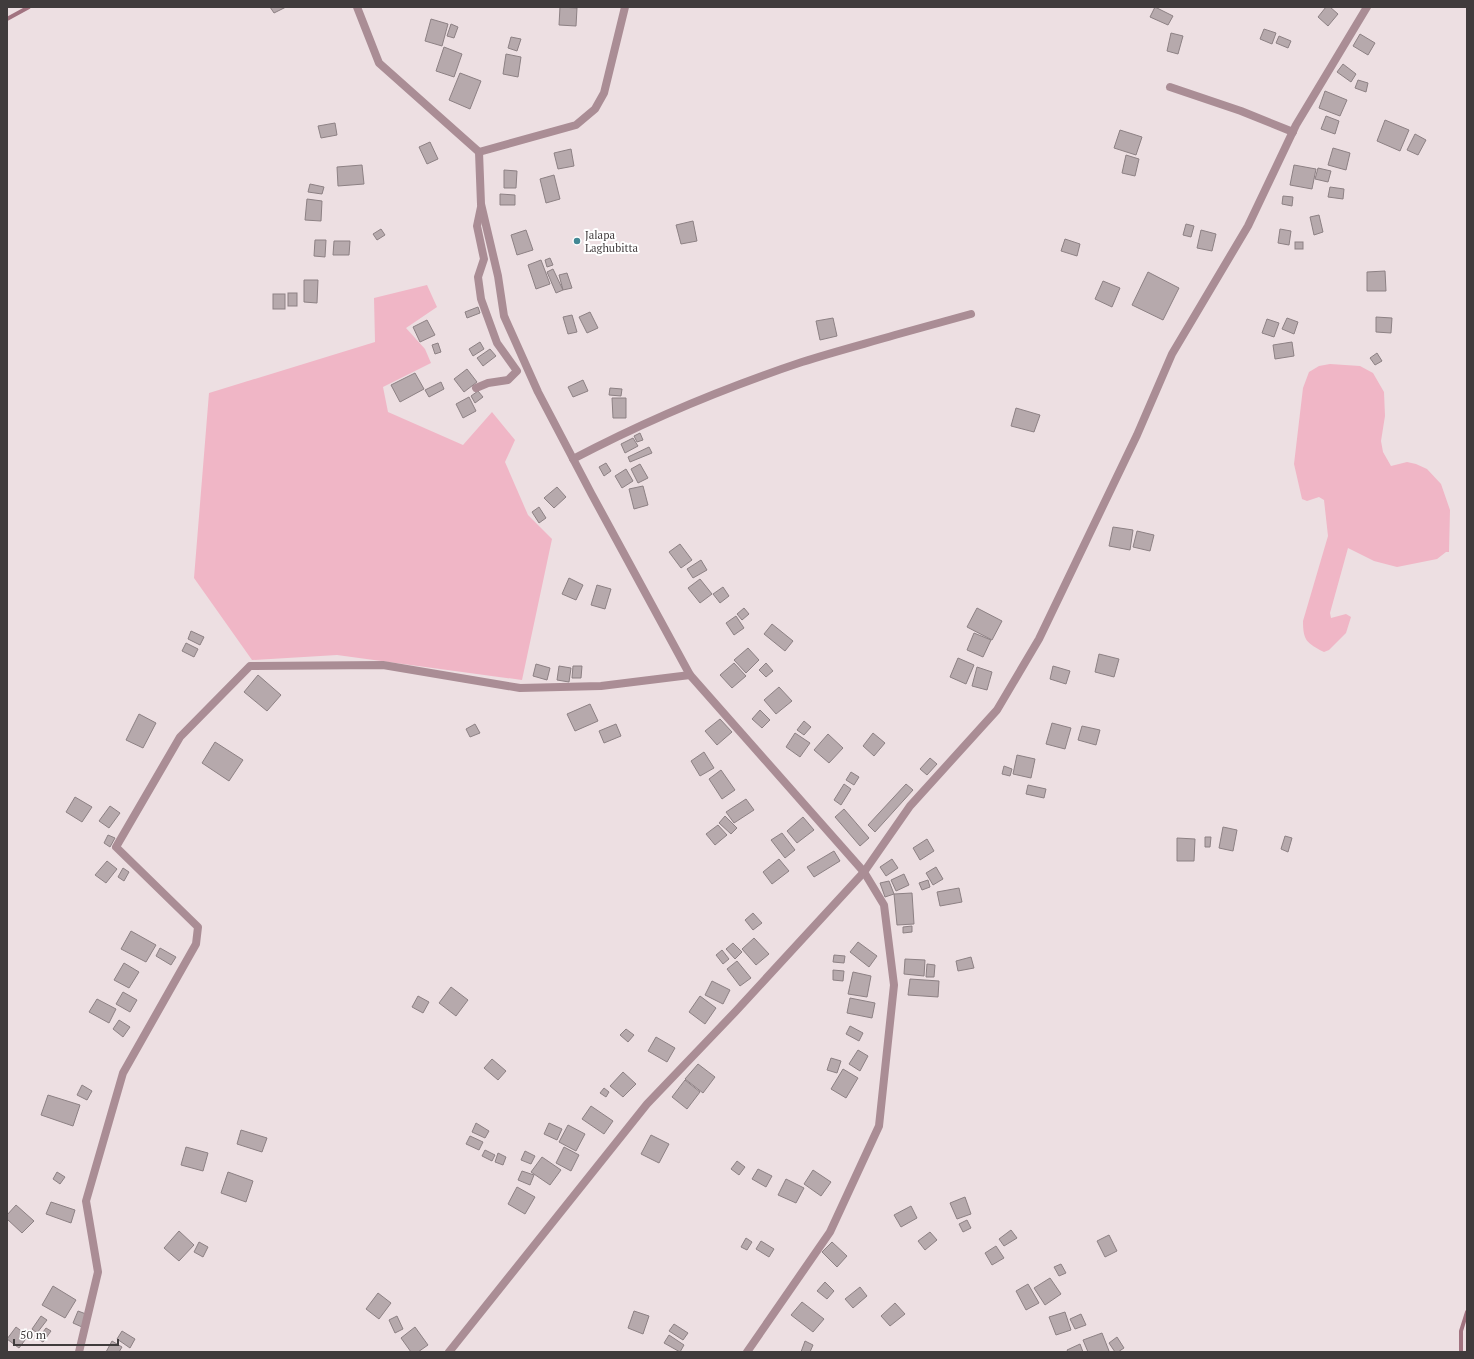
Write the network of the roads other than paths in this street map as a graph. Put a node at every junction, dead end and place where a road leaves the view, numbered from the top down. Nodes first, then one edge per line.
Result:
1 (357, 7) edge
2 (625, 7) edge
3 (1367, 7) edge
4 (1170, 87) dead end
5 (1293, 132) junction
6 (480, 152) junction
7 (481, 204) junction
8 (971, 314) dead end
9 (476, 388) dead end
10 (573, 459) junction
11 (690, 675) junction
12 (864, 872) junction
13 (80, 1352) edge
14 (449, 1352) edge
15 (747, 1352) edge

1 - 6 street
2 - 6 street
3 - 5 street
4 - 5 street
5 - 12 street
6 - 7 street
7 - 9 street
7 - 10 street
8 - 10 street
10 - 11 street
11 - 12 street
11 - 13 street
12 - 14 street
12 - 15 street

